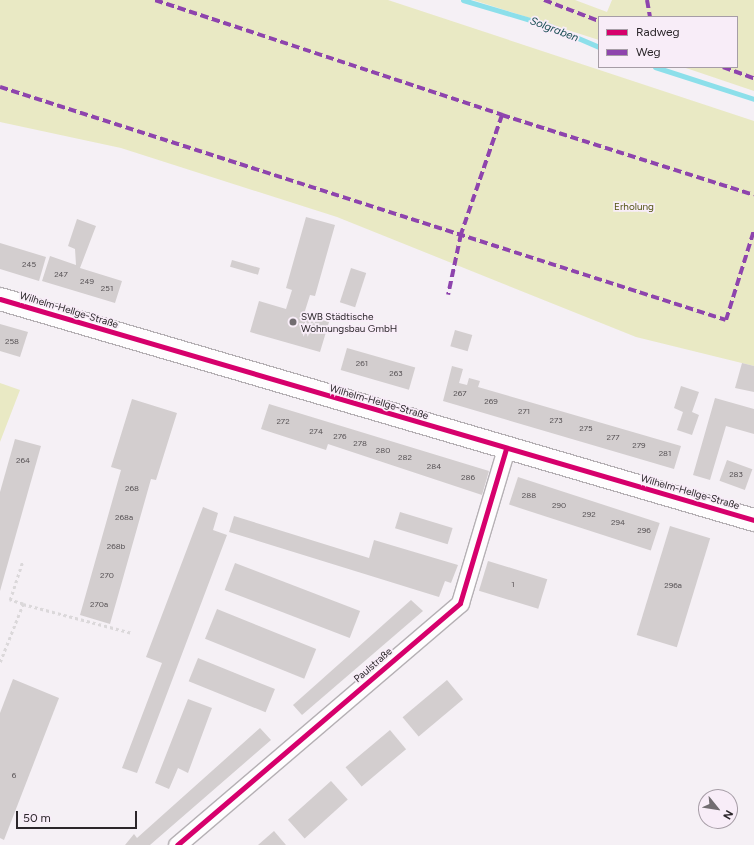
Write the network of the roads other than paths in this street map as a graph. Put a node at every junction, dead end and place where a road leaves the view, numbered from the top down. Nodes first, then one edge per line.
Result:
1 (0, 299) edge
2 (506, 449) junction
3 (754, 520) edge
4 (176, 845) edge

1 - 2 main road, Wilhelm-Hellge-Straße
2 - 3 main road, Wilhelm-Hellge-Straße
2 - 4 street, Paulstraße

